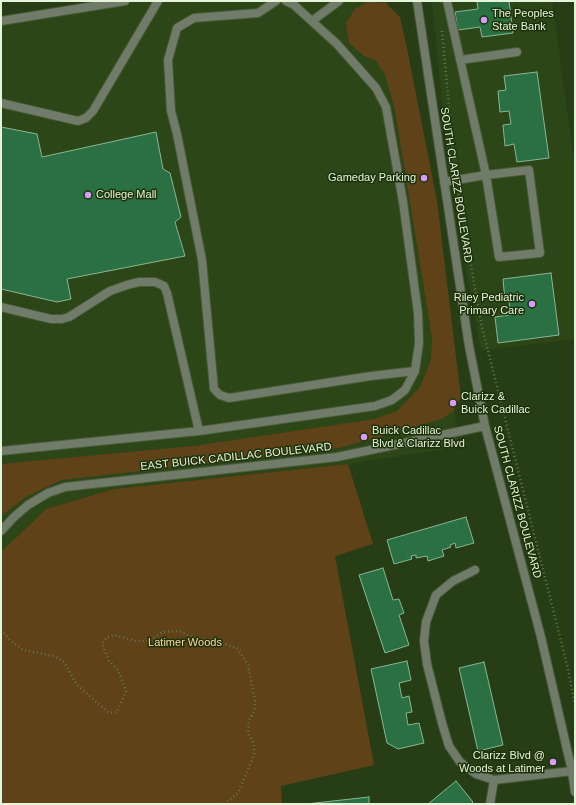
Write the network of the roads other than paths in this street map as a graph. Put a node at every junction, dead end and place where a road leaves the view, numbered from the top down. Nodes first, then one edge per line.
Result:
1 (125, 1) edge
2 (158, 1) edge
3 (276, 1) edge
4 (286, 1) edge
5 (339, 1) edge
6 (417, 1) edge
7 (447, 1) edge
8 (1, 20) edge
9 (312, 21) junction
10 (517, 52) dead end
11 (460, 60) junction
12 (1, 103) edge
13 (486, 175) junction
14 (444, 182) junction
15 (1, 308) edge
16 (415, 371) junction
17 (485, 426) junction
18 (199, 431) junction
19 (1, 451) edge
20 (1, 531) edge
21 (475, 570) dead end
22 (572, 771) junction
23 (494, 780) junction
24 (575, 792) edge
25 (490, 804) edge

1 - 8 street
2 - 12 street
3 - 16 street
4 - 9 street
5 - 9 street
6 - 14 street, SOUTH CLARIZZ BOULEVARD
7 - 11 street
9 - 16 street
10 - 11 street
11 - 13 street
13 - 13 street
13 - 14 street
14 - 17 street, SOUTH CLARIZZ BOULEVARD
15 - 18 street
16 - 18 street
17 - 20 street, EAST BUICK CADILLAC BOULEVARD
17 - 22 street, SOUTH CLARIZZ BOULEVARD
18 - 19 street
21 - 23 street
22 - 23 street
22 - 24 street, SOUTH CLARIZZ BOULEVARD
23 - 25 street

